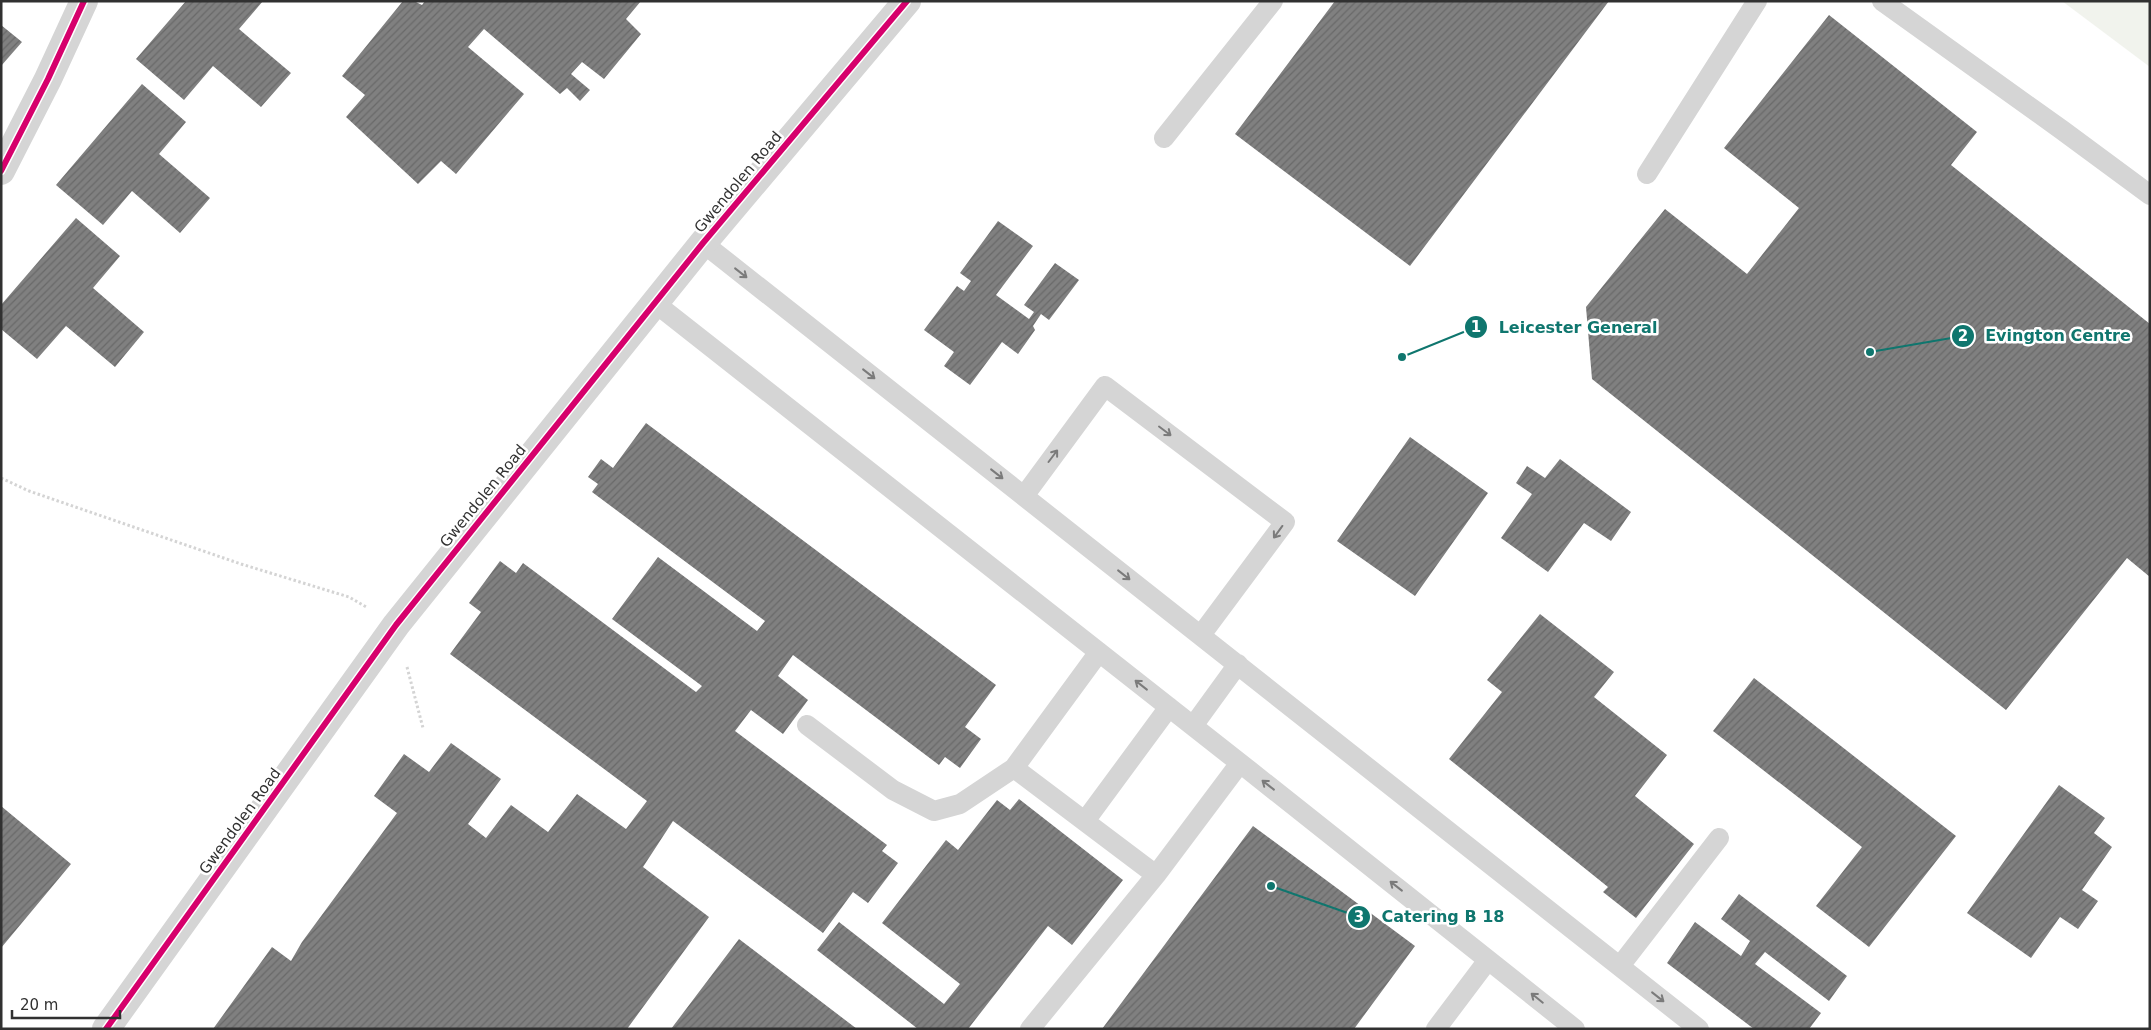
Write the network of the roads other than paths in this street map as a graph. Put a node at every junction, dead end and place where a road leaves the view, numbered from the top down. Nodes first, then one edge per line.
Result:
1 (84, 1) edge
2 (907, 1) edge
3 (1273, 1) edge
4 (1757, 1) edge
5 (1882, 1) edge
6 (1164, 138) dead end
7 (1, 171) edge
8 (1647, 174) dead end
9 (2150, 195) edge
10 (703, 243) junction
11 (655, 304) junction
12 (1024, 496) junction
13 (1202, 635) junction
14 (1099, 652) junction
15 (1238, 664) junction
16 (1169, 707) junction
17 (807, 725) dead end
18 (1193, 726) junction
19 (1240, 763) junction
20 (1014, 768) junction
21 (1085, 821) junction
22 (1719, 838) dead end
23 (1156, 875) junction
24 (1488, 960) junction
25 (1620, 966) junction
26 (106, 1029) edge
27 (1030, 1029) edge
28 (1436, 1029) edge
29 (1575, 1029) edge
30 (1699, 1029) edge

1 - 7 street
2 - 10 street, Gwendolen Road
3 - 6 lane
4 - 8 lane
5 - 9 lane
10 - 11 street, Gwendolen Road
10 -> 12 lane
11 - 14 lane
11 - 26 street, Gwendolen Road
12 -> 13 lane
12 -> 13 lane
13 - 15 lane
16 -> 14 lane
14 - 20 lane
15 - 18 lane
15 - 25 lane
16 - 18 lane
16 - 21 lane
17 - 20 lane
18 - 19 lane
19 - 23 lane
24 -> 19 lane
20 - 21 lane
21 - 23 lane
22 - 25 lane
23 - 27 lane
24 - 28 lane
29 -> 24 lane
25 -> 30 lane

